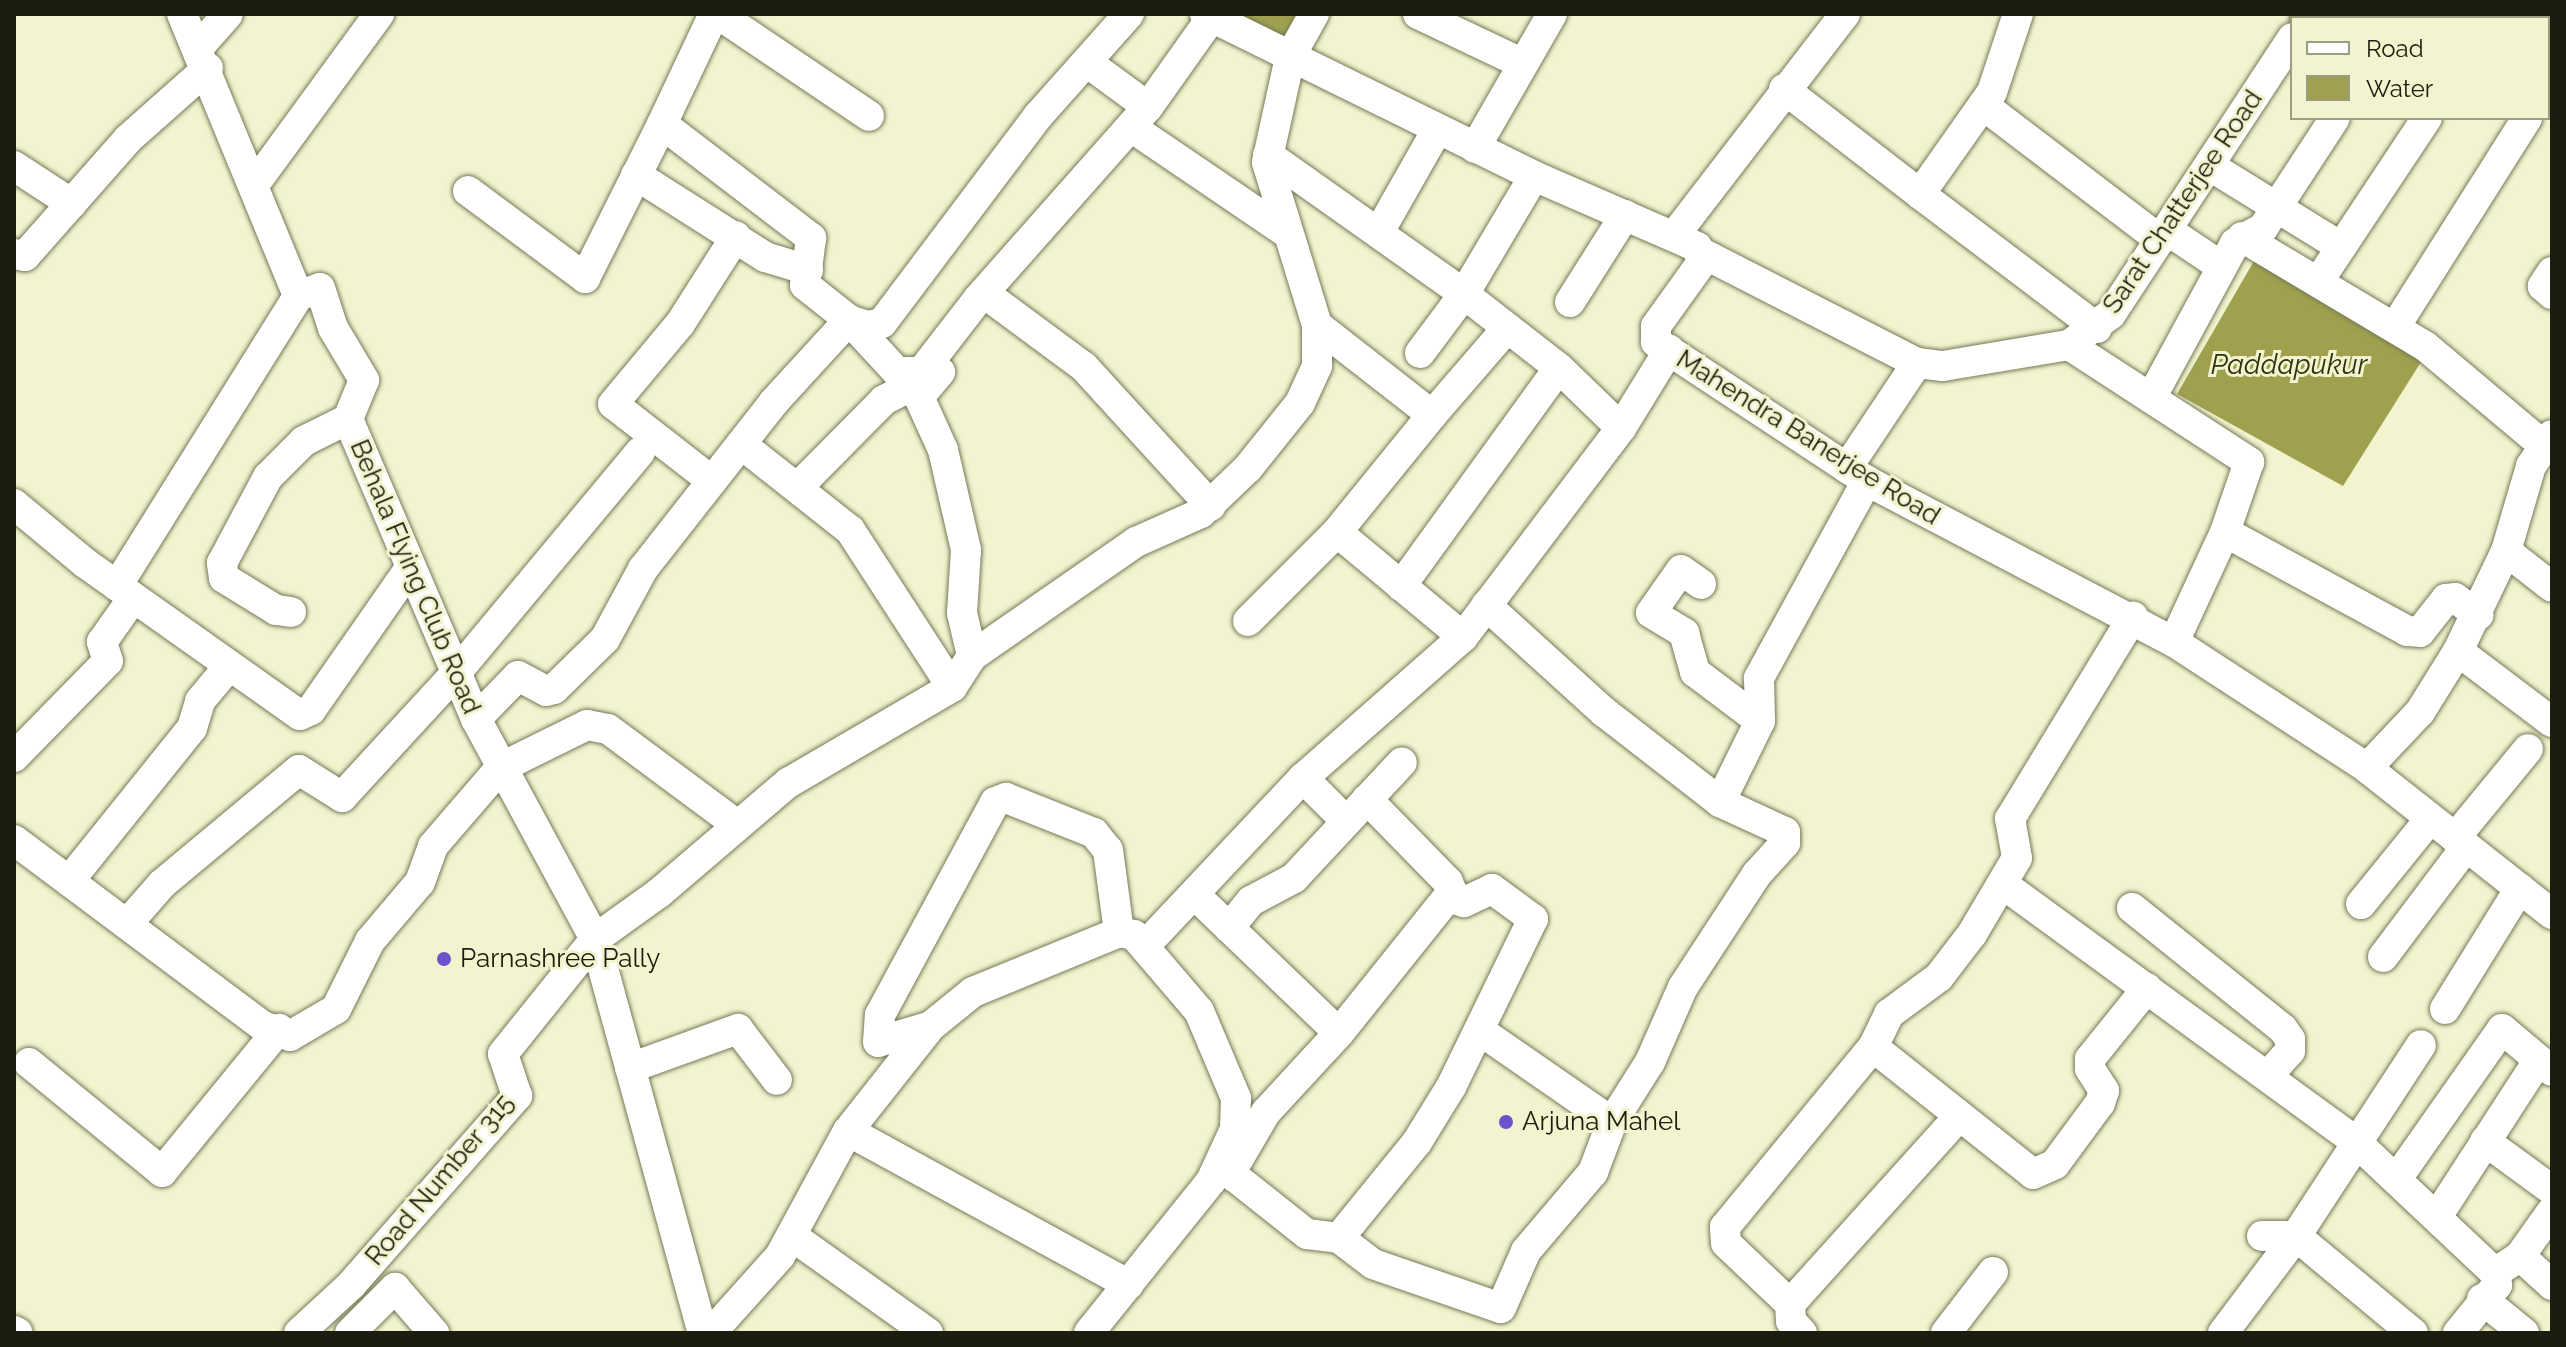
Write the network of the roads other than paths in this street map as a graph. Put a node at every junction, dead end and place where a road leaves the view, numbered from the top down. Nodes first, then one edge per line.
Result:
1 (182, 14) edge
2 (228, 14) edge
3 (379, 14) edge
4 (716, 14) edge
5 (1129, 14) edge
6 (1314, 14) edge
7 (1552, 14) edge
8 (1845, 14) edge
9 (2016, 15) edge
10 (1208, 16) edge
11 (1431, 17) edge
12 (2290, 41) edge
13 (1290, 57) junction
14 (203, 58) junction
15 (1088, 63) junction
16 (1521, 63) junction
17 (1784, 89) junction
18 (1983, 105) junction
19 (869, 116) dead end
20 (1140, 117) junction
21 (2334, 120) edge
22 (2426, 120) edge
23 (2526, 120) edge
24 (662, 124) junction
25 (1437, 130) junction
26 (1475, 148) junction
27 (1268, 155) junction
28 (14, 166) edge
29 (2210, 166) junction
30 (636, 175) junction
31 (1534, 176) junction
32 (254, 185) junction
33 (468, 191) dead end
34 (1920, 194) junction
35 (72, 204) junction
36 (2276, 208) junction
37 (1625, 215) junction
38 (1284, 231) junction
39 (1379, 232) junction
40 (2164, 235) junction
41 (736, 236) junction
42 (1674, 236) junction
43 (2242, 237) junction
44 (2341, 247) junction
45 (1702, 253) junction
46 (14, 254) edge
47 (2222, 267) junction
48 (808, 270) junction
49 (2552, 272) edge
50 (2320, 279) junction
51 (984, 293) junction
52 (1464, 294) junction
53 (2552, 294) edge
54 (298, 296) junction
55 (1570, 302) dead end
56 (849, 320) junction
57 (1317, 325) junction
58 (2395, 327) junction
59 (1507, 328) junction
60 (2097, 328) junction
61 (2069, 345) junction
62 (1669, 350) junction
63 (1420, 353) dead end
64 (1917, 363) junction
65 (1559, 368) junction
66 (940, 372) junction
67 (2151, 398) junction
68 (1432, 415) junction
69 (348, 419) junction
70 (1621, 428) junction
71 (2548, 440) edge
72 (741, 444) junction
73 (640, 452) dead end
74 (1857, 474) junction
75 (712, 481) junction
76 (799, 486) junction
77 (14, 504) edge
78 (1211, 506) junction
79 (1337, 532) junction
80 (2225, 532) junction
81 (2506, 551) junction
82 (410, 568) junction
83 (1701, 584) dead end
84 (1401, 586) junction
85 (2552, 587) edge
86 (125, 592) junction
87 (1486, 605) junction
88 (291, 612) dead end
89 (2478, 615) junction
90 (2133, 617) junction
91 (1248, 621) dead end
92 (1463, 637) junction
93 (2174, 642) junction
94 (2458, 651) junction
95 (972, 656) junction
96 (229, 666) junction
97 (456, 673) junction
98 (952, 687) junction
99 (476, 719) junction
100 (1760, 721) junction
101 (2552, 722) edge
102 (2528, 749) dead end
103 (14, 757) edge
104 (1402, 762) dead end
105 (500, 768) junction
106 (2367, 768) junction
107 (1303, 778) junction
108 (1367, 799) junction
109 (1720, 802) junction
110 (2429, 820) junction
111 (1346, 821) junction
112 (736, 824) junction
113 (14, 840) edge
114 (2460, 843) junction
115 (69, 881) junction
116 (2004, 885) junction
117 (2520, 888) junction
118 (1195, 895) junction
119 (1449, 898) junction
120 (2361, 904) dead end
121 (2132, 908) dead end
122 (2552, 914) edge
123 (127, 924) junction
124 (1229, 928) junction
125 (1119, 932) junction
126 (1155, 935) dead end
127 (595, 939) junction
128 (2383, 957) dead end
129 (2147, 988) junction
130 (2445, 1009) dead end
131 (931, 1026) junction
132 (279, 1029) junction
133 (1482, 1032) junction
134 (1339, 1033) junction
135 (2421, 1045) dead end
136 (1873, 1047) junction
137 (29, 1063) dead end
138 (2545, 1066) edge
139 (630, 1068) junction
140 (2269, 1074) junction
141 (777, 1080) dead end
142 (1959, 1116) junction
143 (1612, 1122) junction
144 (848, 1131) junction
145 (2355, 1141) junction
146 (2485, 1141) junction
147 (2398, 1177) junction
148 (2552, 1206) edge
149 (2438, 1215) junction
150 (792, 1236) junction
151 (2262, 1236) dead end
152 (2296, 1236) junction
153 (1339, 1238) junction
154 (2520, 1256) junction
155 (1993, 1272) dead end
156 (1129, 1285) junction
157 (2552, 1285) edge
158 (2488, 1286) junction
159 (1790, 1304) junction
160 (1496, 1321) edge
161 (2466, 1330) edge
162 (299, 1333) edge
163 (350, 1333) edge
164 (434, 1333) edge
165 (703, 1333) edge
166 (711, 1333) edge
167 (928, 1333) edge
168 (1089, 1333) edge
169 (1802, 1333) edge
170 (1946, 1333) edge
171 (2223, 1333) edge
172 (2413, 1333) edge
173 (2524, 1333) edge

1 - 14 street
2 - 14 street
3 - 32 street
4 - 19 street
4 - 24 street
5 - 15 street
6 - 13 street
7 - 16 street
8 - 17 street
9 - 18 street
10 - 13 street
10 - 20 street
11 - 16 street
12 - 29 street, Sarat Chatterjee Road
13 - 25 street
13 - 27 street
14 - 32 street
14 - 35 street
15 - 20 street
15 - 56 street
16 - 26 street
17 - 34 street
17 - 42 street
18 - 34 street
18 - 40 street
20 - 38 street
20 - 51 street
21 - 36 street
22 - 44 street
23 - 58 street
24 - 30 street
24 - 48 street
25 - 26 street
25 - 39 street
26 - 31 street
27 - 38 street
27 - 39 street
28 - 35 street
29 - 36 street
29 - 40 street, Sarat Chatterjee Road
30 - 33 street
30 - 41 street
31 - 37 street
31 - 52 street
32 - 54 street
34 - 60 street
35 - 46 street
36 - 43 street
36 - 44 street
37 - 42 street
37 - 55 street
38 - 57 street
39 - 52 street
40 - 47 street
40 - 60 street, Sarat Chatterjee Road
41 - 48 street
41 - 75 street
42 - 45 street
43 - 47 street
43 - 50 street
44 - 50 street
45 - 62 street, Mahendra Banerjee Road
45 - 64 street, Sarat Chatterjee Road
47 - 67 street
48 - 56 street
49 - 53 street
50 - 58 street
51 - 66 street
51 - 78 street
52 - 59 street
52 - 63 street
54 - 69 street, Behala Flying Club Road
54 - 86 street
56 - 66 street
56 - 72 street
57 - 68 street
57 - 78 street
58 - 71 street
59 - 65 street
59 - 68 street
60 - 61 street, Sarat Chatterjee Road
61 - 64 street, Sarat Chatterjee Road
61 - 67 street
62 - 70 street
62 - 74 street, Mahendra Banerjee Road
64 - 74 street
65 - 70 street
65 - 84 street
66 - 76 street
66 - 95 street
67 - 80 street
68 - 79 street
69 - 82 street, Behala Flying Club Road
69 - 88 street
70 - 87 street
71 - 81 street
72 - 75 street
72 - 76 street
73 - 97 street
74 - 90 street, Mahendra Banerjee Road
74 - 100 street
75 - 99 street
76 - 98 street
77 - 86 street
78 - 95 street
79 - 84 street
79 - 91 street
80 - 89 street
80 - 93 street
81 - 85 street
81 - 89 street
82 - 96 street
82 - 97 street, Behala Flying Club Road
83 - 100 street
84 - 92 street
86 - 96 street
86 - 103 street
87 - 92 street
87 - 109 street
89 - 94 street
90 - 93 street, Mahendra Banerjee Road
90 - 116 street
92 - 107 street
93 - 106 street, Mahendra Banerjee Road
94 - 101 street
94 - 106 street
95 - 98 street
96 - 115 street
97 - 99 street, Behala Flying Club Road
97 - 123 street
98 - 112 street
99 - 105 street, Behala Flying Club Road
100 - 109 street
102 - 114 street
104 - 108 street
105 - 112 street
105 - 127 street, Behala Flying Club Road
105 - 132 street
106 - 110 street, Mahendra Banerjee Road
107 - 111 street
107 - 118 street
108 - 111 street
108 - 119 street
109 - 143 street
110 - 114 street, Mahendra Banerjee Road
110 - 120 street
111 - 124 street
112 - 127 street
113 - 115 street
114 - 117 street, Mahendra Banerjee Road
114 - 128 street
115 - 123 street
116 - 129 street
116 - 136 street
117 - 122 street, Mahendra Banerjee Road
117 - 130 street
118 - 124 street
118 - 126 street
119 - 133 street
119 - 134 street
121 - 140 street
123 - 132 street
124 - 134 street
125 - 131 street
125 - 131 street
125 - 156 street
127 - 139 street, Behala Flying Club Road
127 - 162 street, Road Number 315
129 - 140 street
129 - 142 street
131 - 144 street
132 - 137 street
133 - 143 street
133 - 153 street
134 - 153 street
135 - 145 street
136 - 142 street
136 - 159 street
138 - 146 street
138 - 147 street
139 - 141 street
139 - 165 street, Behala Flying Club Road
140 - 145 street
142 - 159 street
143 - 160 street
144 - 150 street
144 - 156 street
145 - 147 street
145 - 152 street
146 - 148 street
146 - 149 street
147 - 149 street
148 - 154 street
149 - 158 street
150 - 166 street
150 - 167 street
151 - 152 street
152 - 171 street
152 - 172 street
153 - 160 street
154 - 157 street
154 - 158 street
155 - 170 street
156 - 168 street
158 - 161 street
158 - 173 street
159 - 169 street
163 - 164 street

